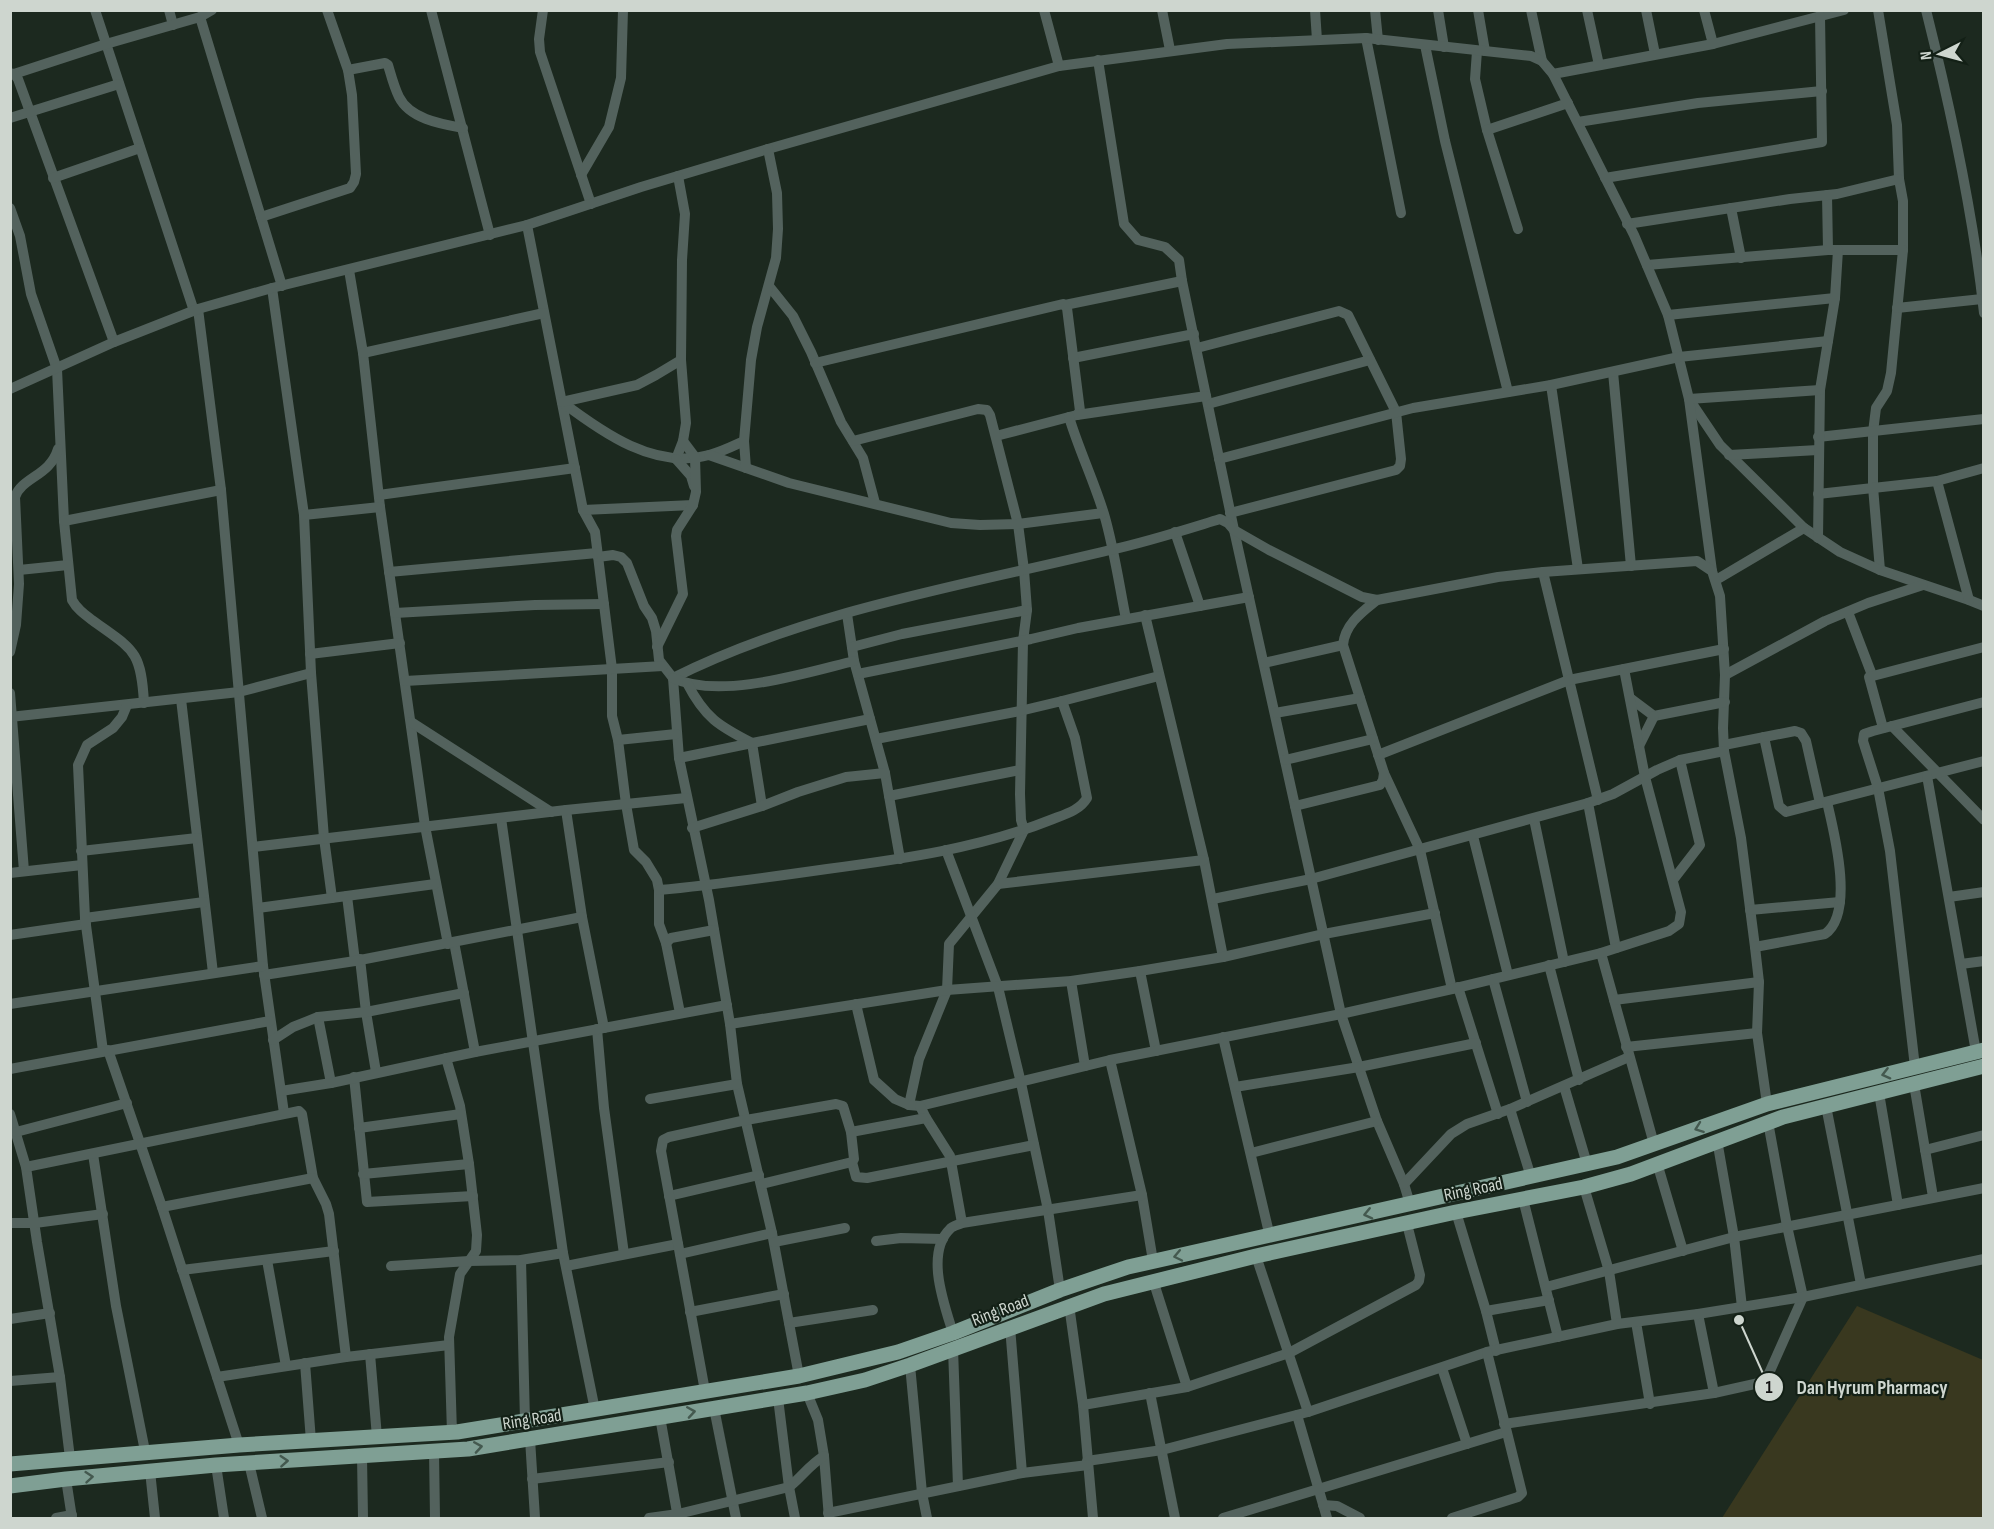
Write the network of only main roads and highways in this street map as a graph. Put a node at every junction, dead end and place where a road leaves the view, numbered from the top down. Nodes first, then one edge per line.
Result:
1 (1980, 1051) edge
2 (1983, 1066) edge
3 (10, 1464) edge
4 (10, 1486) edge

1 -> 3 main road, Ring Road
4 -> 2 main road, Ring Road

